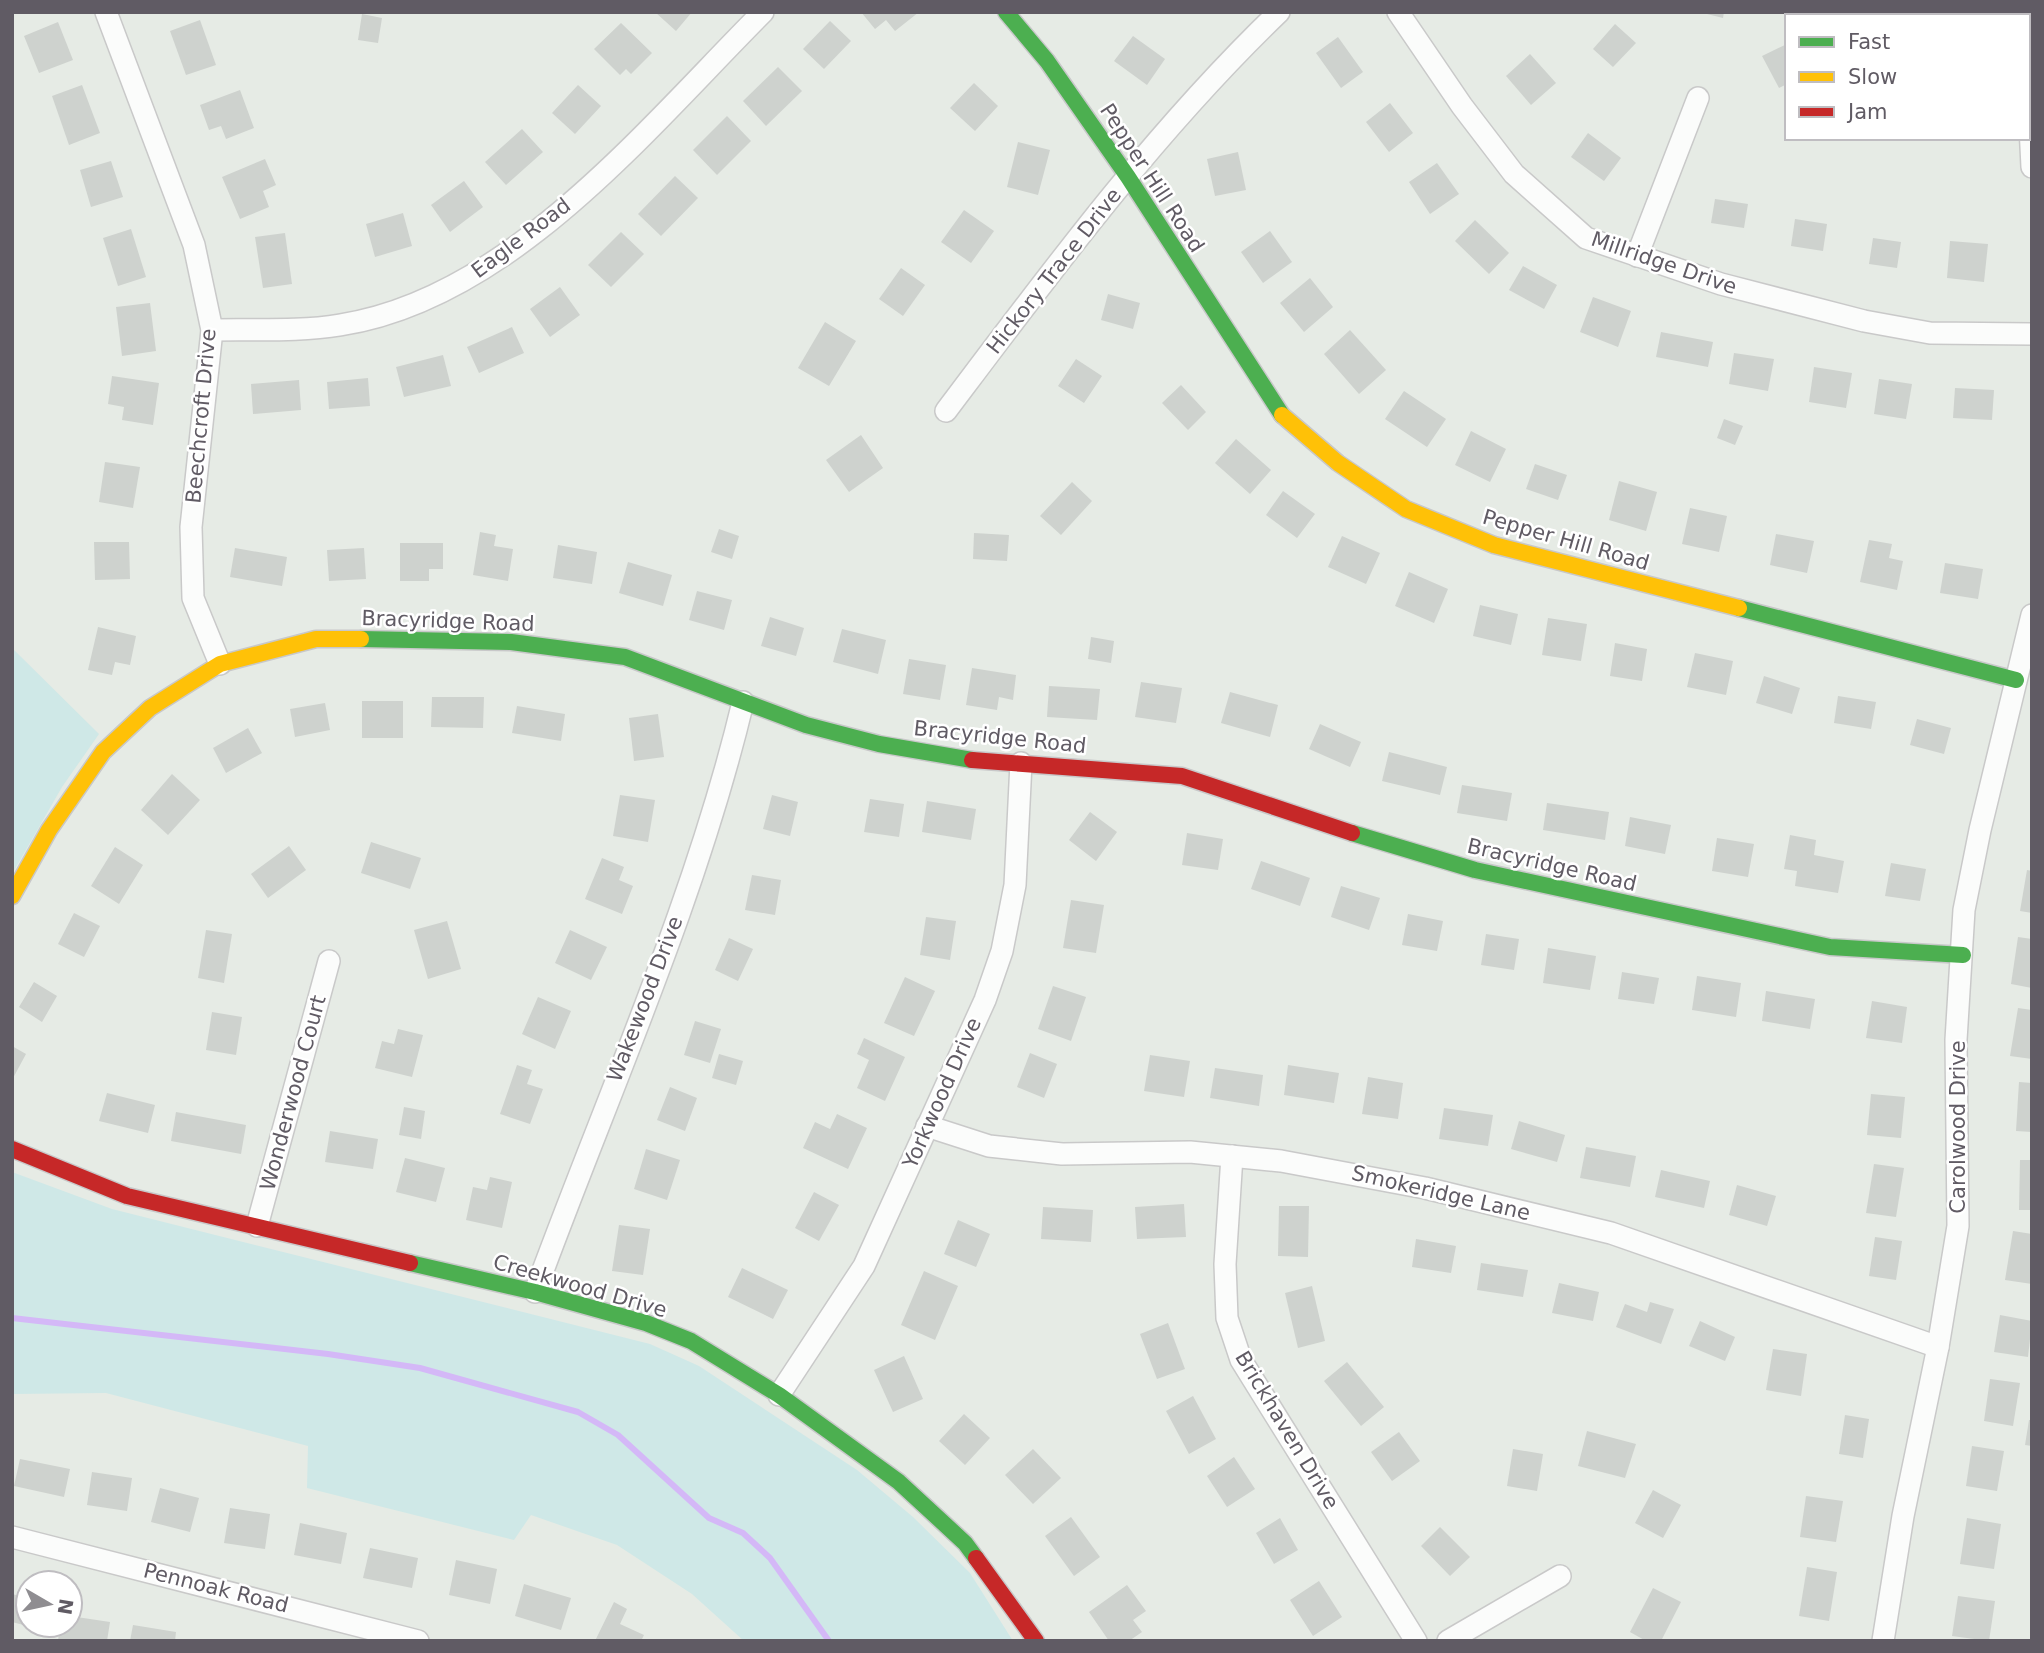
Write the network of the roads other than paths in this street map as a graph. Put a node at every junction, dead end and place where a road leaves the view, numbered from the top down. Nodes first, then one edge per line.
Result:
1 (106, 12) edge
2 (763, 12) edge
3 (1006, 12) edge
4 (1279, 12) edge
5 (1398, 12) edge
6 (1698, 98) dead end
7 (2030, 126) edge
8 (2032, 167) edge
9 (1128, 177) junction
10 (1637, 257) junction
11 (212, 330) junction
12 (2032, 334) edge
13 (946, 411) dead end
14 (2032, 614) edge
15 (220, 664) junction
16 (2016, 680) junction
17 (743, 702) junction
18 (1021, 763) junction
19 (12, 896) edge
20 (1963, 955) junction
21 (329, 961) dead end
22 (927, 1126) junction
23 (12, 1149) edge
24 (1232, 1156) junction
25 (257, 1226) junction
26 (535, 1292) junction
27 (1938, 1347) junction
28 (779, 1395) junction
29 (12, 1537) edge
30 (1560, 1576) dead end
31 (418, 1641) edge
32 (1035, 1641) edge
33 (1416, 1641) edge
34 (1448, 1641) edge
35 (1882, 1641) edge

1 - 11 street, Beechcroft Drive
2 - 11 street, Eagle Road
3 - 9 street, Pepper Hill Road
4 - 9 street, Hickory Trace Drive
5 - 10 street, Millridge Drive
6 - 10 street
7 - 8 street
9 - 13 street, Hickory Trace Drive
9 - 16 street, Pepper Hill Road
10 - 12 street, Millridge Drive
11 - 15 street, Beechcroft Drive
14 - 16 street, Carolwood Drive
15 - 17 street, Bracyridge Road
15 - 19 street, Bracyridge Road
16 - 20 street, Carolwood Drive
17 - 18 street, Bracyridge Road
17 - 26 street, Wakewood Drive
18 - 20 street, Bracyridge Road
18 - 22 street, Yorkwood Drive
20 - 27 street, Carolwood Drive
21 - 25 street, Wonderwood Court
22 - 24 street, Smokeridge Lane
22 - 28 street, Yorkwood Drive
23 - 25 street, Creekwood Drive
24 - 27 street, Smokeridge Lane
24 - 33 street, Brickhaven Drive
25 - 26 street, Creekwood Drive
26 - 28 street, Creekwood Drive
27 - 35 street, Carolwood Drive
28 - 32 street, Creekwood Drive
29 - 31 street, Pennoak Road
30 - 34 street

